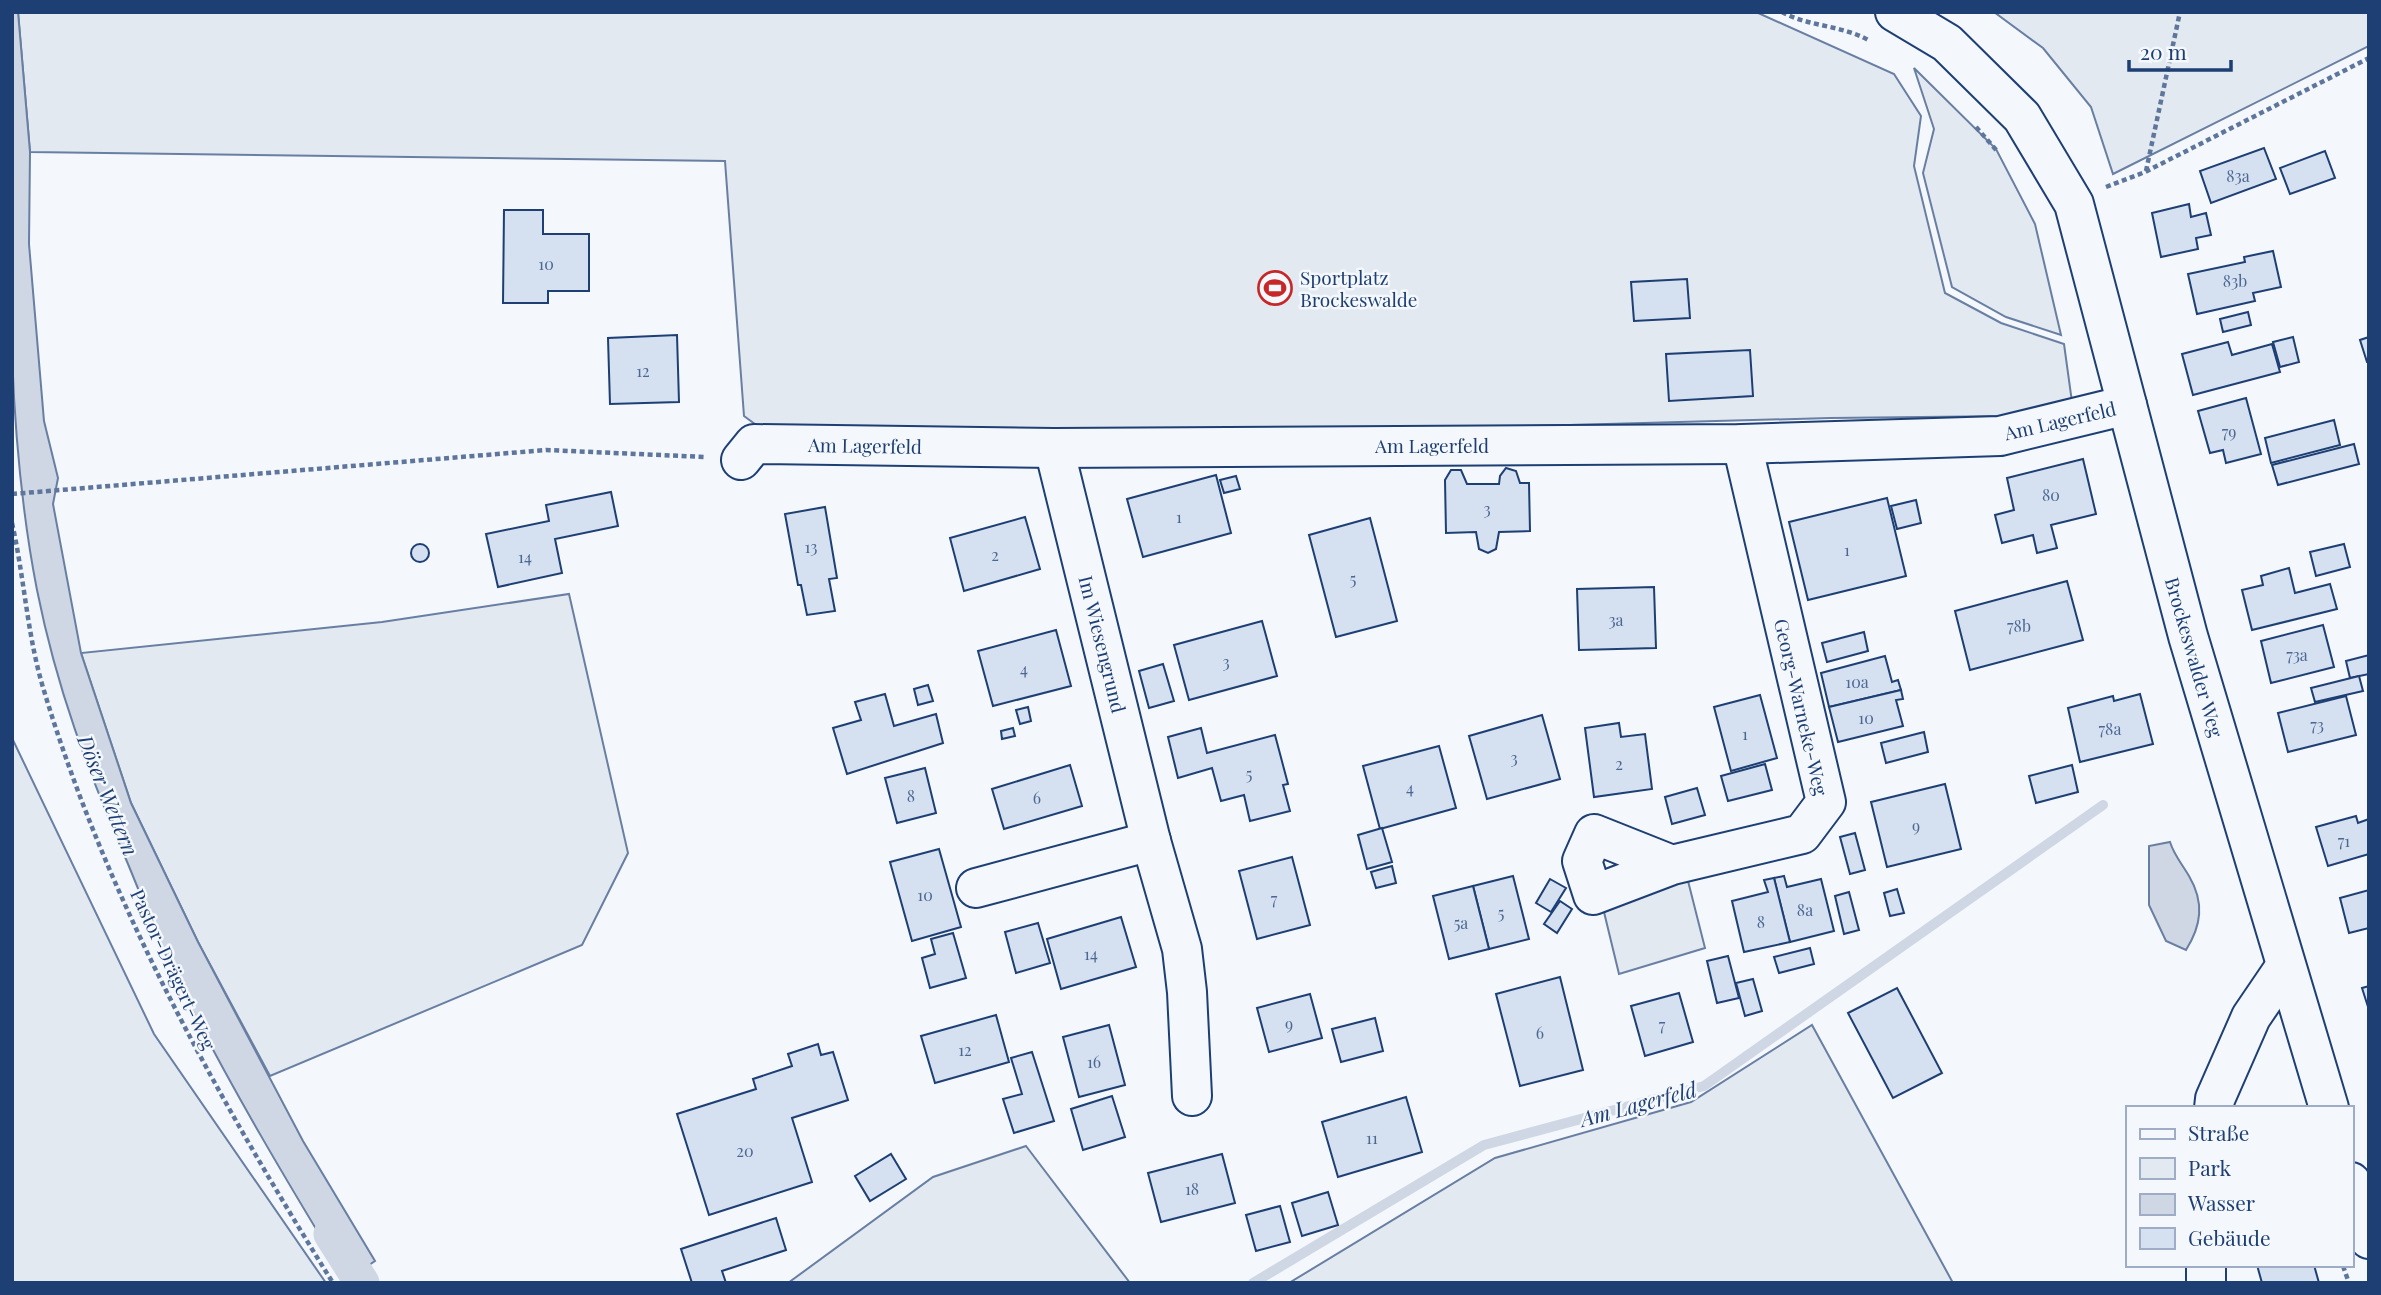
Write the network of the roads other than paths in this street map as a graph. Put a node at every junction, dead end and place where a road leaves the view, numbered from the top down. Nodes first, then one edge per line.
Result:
1 (1895, 12) edge
2 (2127, 405) junction
3 (1742, 444) junction
4 (1054, 448) junction
5 (741, 460) road end
6 (1151, 841) junction
7 (1672, 864) dead end
8 (976, 888) dead end
9 (2285, 967) junction
10 (1192, 1096) dead end
11 (2214, 1106) edge
12 (2328, 1106) edge
13 (2353, 1188) edge
14 (2369, 1239) edge

1 - 2 street, Brockeswalder Weg
2 - 3 street, Am Lagerfeld
2 - 9 street, Brockeswalder Weg
3 - 4 street, Am Lagerfeld
3 - 7 street, Georg-Warneke-Weg
4 - 5 street, Am Lagerfeld
4 - 6 street, Im Wiesengrund
6 - 8 street
6 - 10 street, Im Wiesengrund
9 - 11 street
9 - 12 street, Brockeswalder Weg
13 - 14 street

